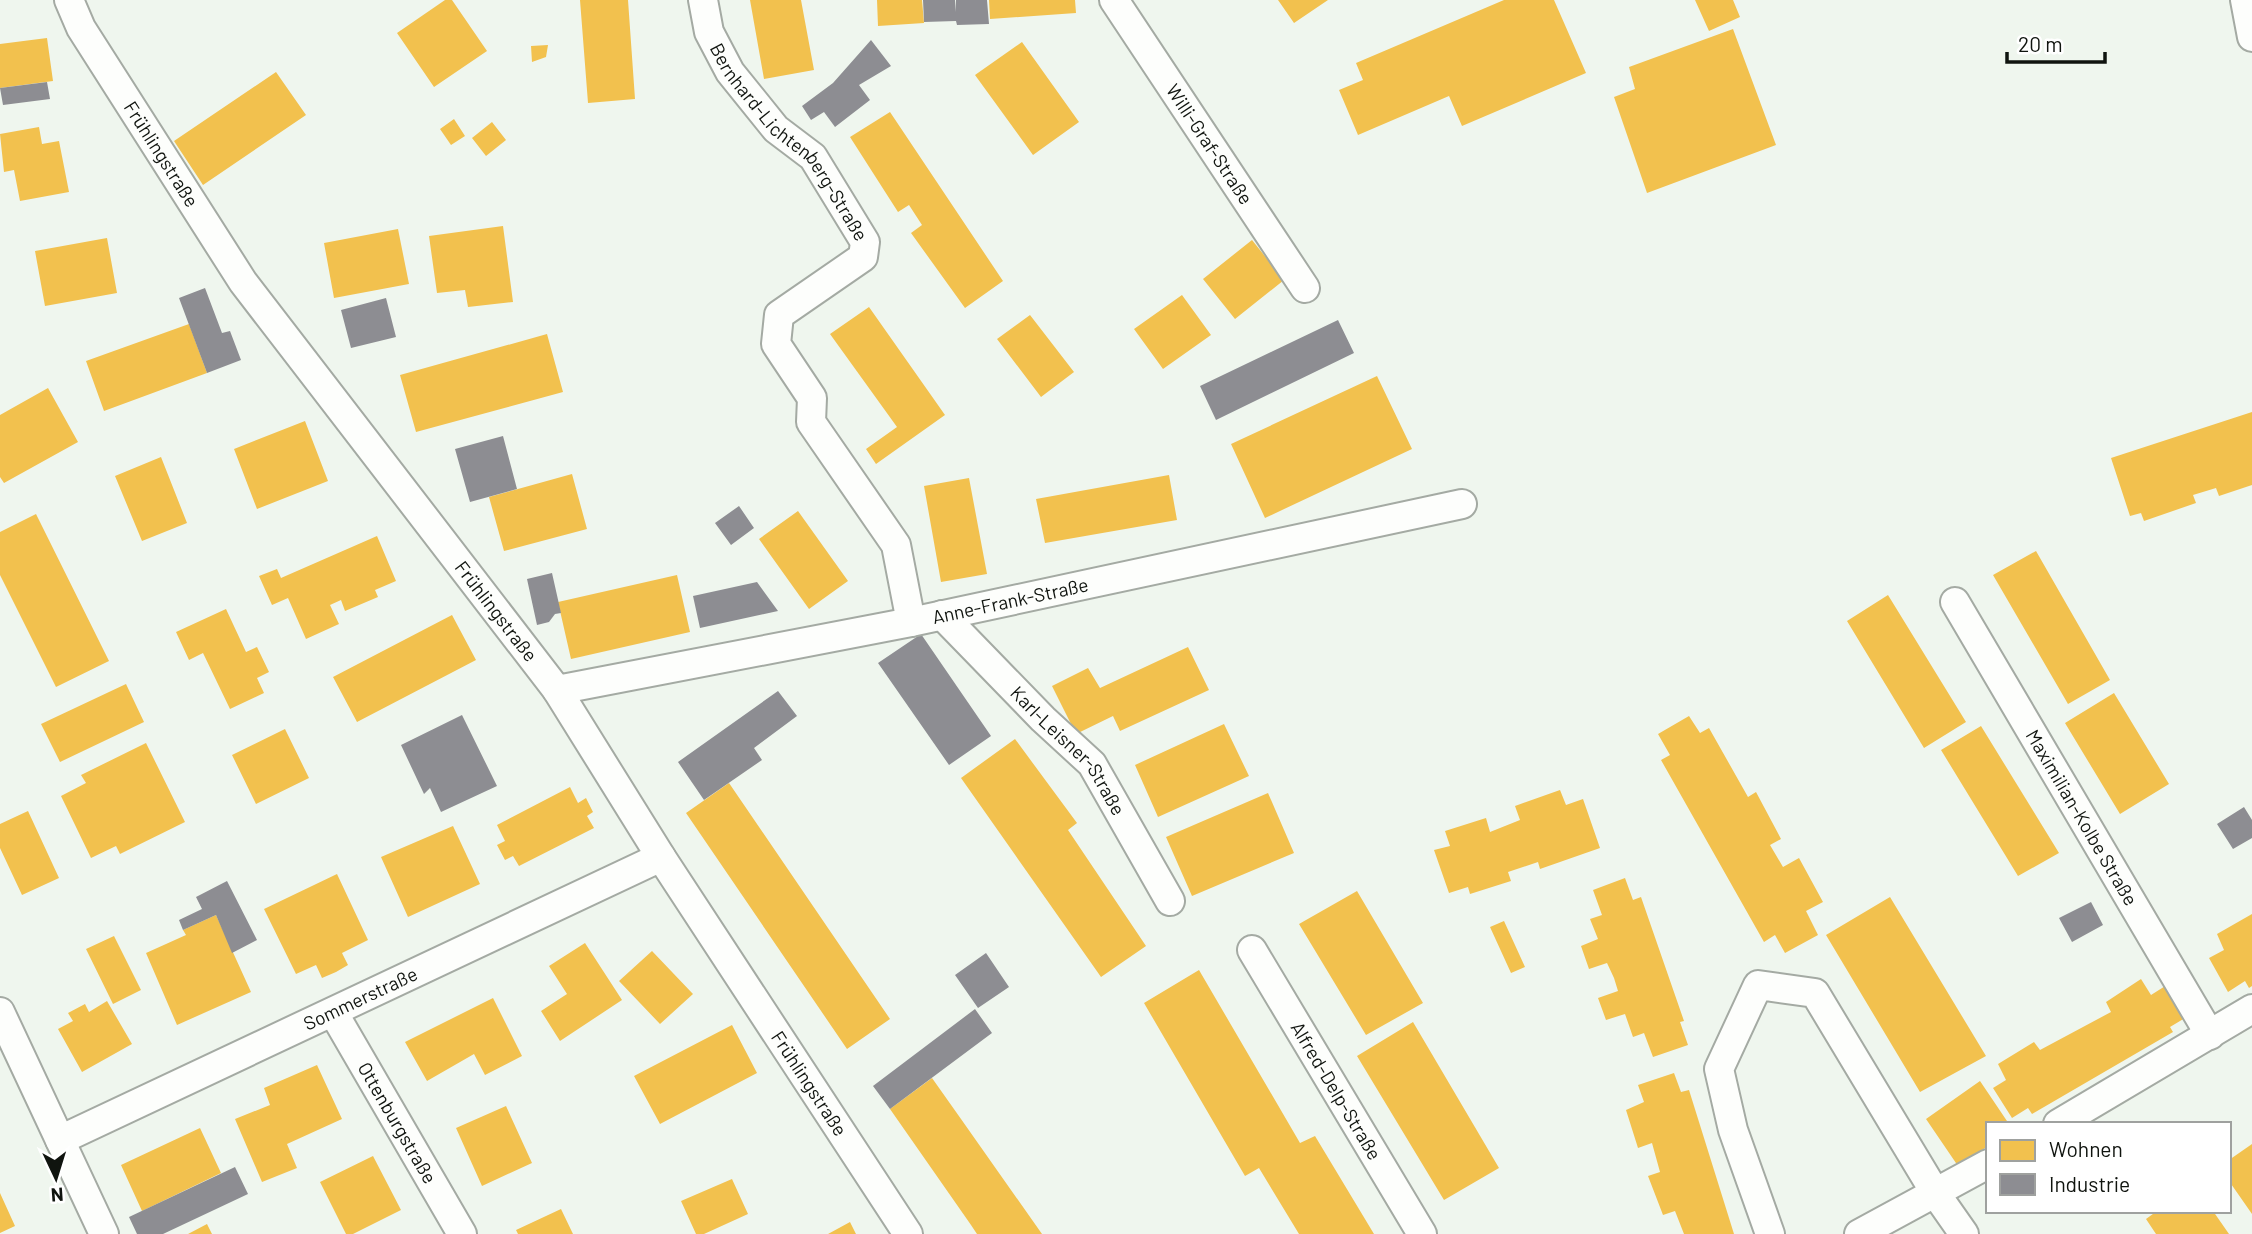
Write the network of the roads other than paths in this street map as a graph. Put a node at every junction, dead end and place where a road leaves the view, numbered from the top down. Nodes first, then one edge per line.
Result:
1 (69, 0) edge
2 (704, 0) edge
3 (1114, 0) edge
4 (2245, 0) edge
5 (2252, 37) edge
6 (1305, 288) dead end
7 (1462, 504) dead end
8 (1955, 602) dead end
9 (942, 615) junction
10 (911, 622) junction
11 (556, 690) junction
12 (661, 857) junction
13 (1170, 901) dead end
14 (1252, 950) dead end
15 (2252, 1009) edge
16 (0, 1012) edge
17 (333, 1012) junction
18 (2210, 1035) junction
19 (2061, 1122) edge
20 (61, 1140) junction
21 (1986, 1165) edge
22 (1936, 1195) junction
23 (104, 1234) edge
24 (462, 1234) edge
25 (908, 1234) edge
26 (1422, 1234) edge
27 (1770, 1234) edge
28 (1859, 1234) edge
29 (1964, 1234) edge

1 - 11 street, Frühlingstraße
2 - 10 street, Bernhard-Lichtenberg-Straße
3 - 6 street, Willi-Graf-Straße
4 - 5 street
7 - 9 street, Anne-Frank-Straße
8 - 18 street, Maximilian-Kolbe Straße
9 - 10 street, Anne-Frank-Straße
9 - 13 street, Karl-Leisner-Straße
10 - 11 street, Anne-Frank-Straße
11 - 12 street, Frühlingstraße
12 - 17 street, Sommerstraße
12 - 25 street, Frühlingstraße
14 - 26 street, Alfred-Delp-Straße
15 - 18 street
16 - 20 street
17 - 20 street, Sommerstraße
17 - 24 street, Ottenburgstraße
18 - 19 street
20 - 23 street
21 - 22 street
22 - 27 street
22 - 28 street
22 - 29 street

